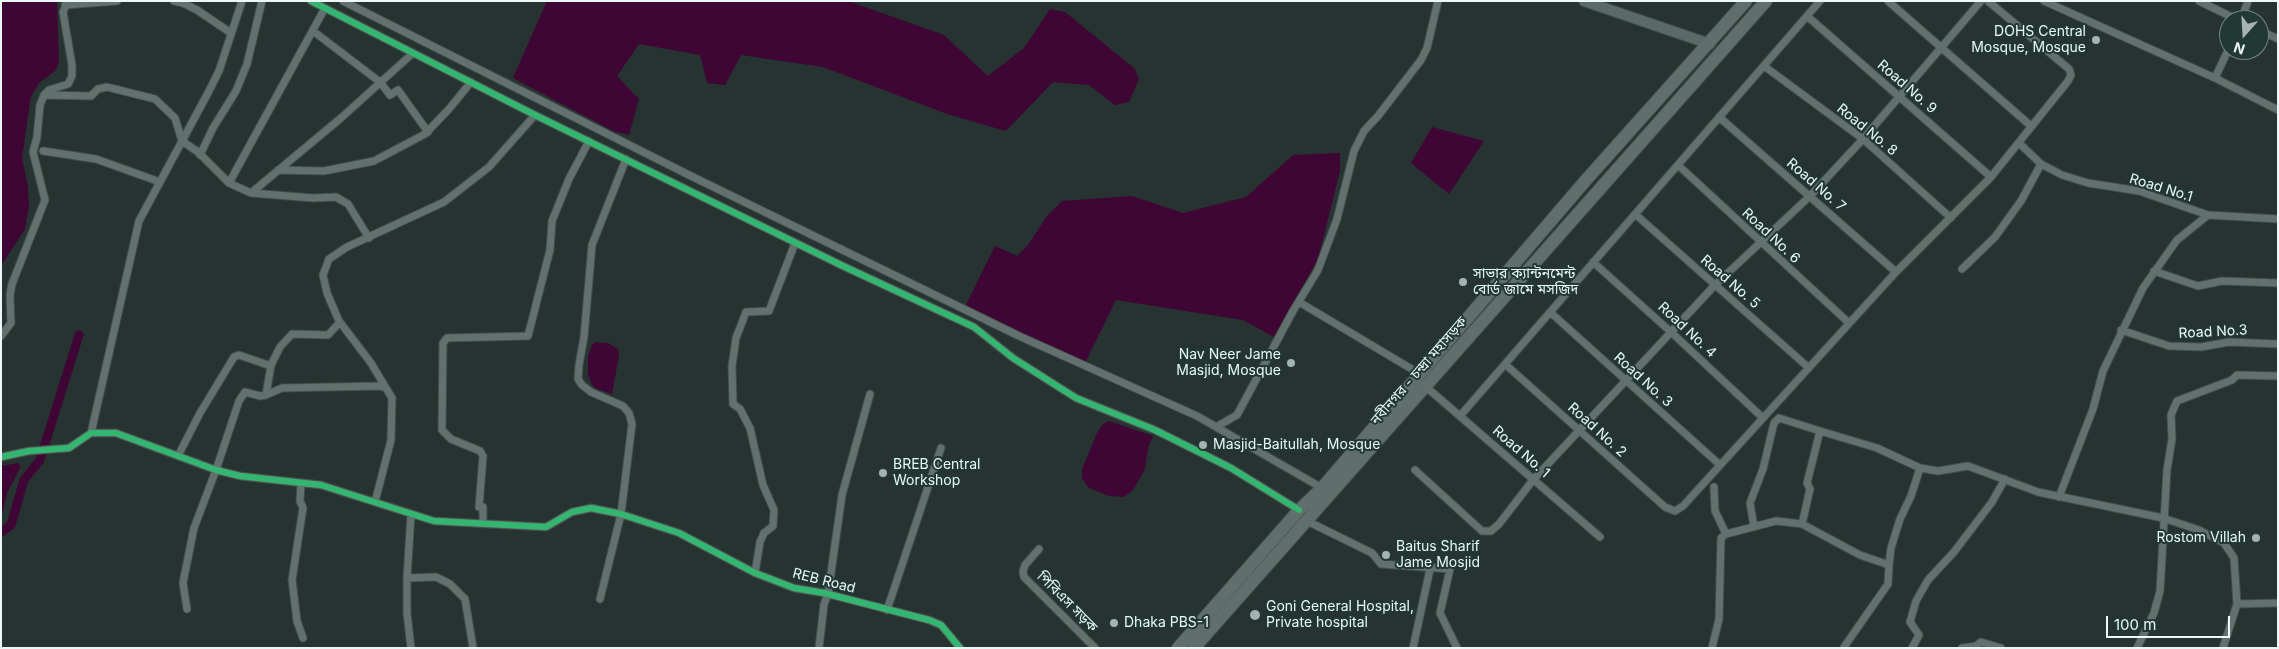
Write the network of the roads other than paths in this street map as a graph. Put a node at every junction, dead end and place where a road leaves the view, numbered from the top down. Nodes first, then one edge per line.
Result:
1 (117, 1) edge
2 (174, 1) edge
3 (242, 1) edge
4 (262, 1) edge
5 (311, 1) edge
6 (343, 1) edge
7 (1438, 1) edge
8 (1584, 1) edge
9 (1746, 1) edge
10 (1766, 1) edge
11 (1820, 1) edge
12 (1888, 1) edge
13 (1981, 1) edge
14 (1988, 1) edge
15 (2044, 1) edge
16 (2199, 1) edge
17 (67, 3) edge
18 (325, 8) junction
19 (2219, 10) edge
20 (1807, 16) junction
21 (313, 30) junction
22 (231, 33) junction
23 (1710, 44) junction
24 (1941, 49) junction
25 (413, 53) junction
26 (2223, 60) edge
27 (1764, 66) junction
28 (2215, 78) junction
29 (380, 82) junction
30 (471, 82) junction
31 (44, 95) junction
32 (1899, 97) junction
33 (2278, 110) edge
34 (535, 115) junction
35 (1719, 117) junction
36 (2031, 126) junction
37 (428, 132) junction
38 (1862, 139) junction
39 (182, 141) junction
40 (589, 141) junction
41 (2019, 143) junction
42 (43, 151) dead end
43 (200, 155) junction
44 (626, 160) junction
45 (2041, 164) junction
46 (1678, 165) junction
47 (278, 170) junction
48 (1991, 177) junction
49 (160, 182) junction
50 (229, 183) junction
51 (251, 193) junction
52 (1810, 196) junction
53 (1635, 214) junction
54 (2208, 215) junction
55 (1951, 218) junction
56 (2278, 219) edge
57 (369, 238) junction
58 (795, 243) junction
59 (1760, 243) junction
60 (1593, 262) junction
61 (1962, 269) dead end
62 (2154, 271) junction
63 (1896, 272) junction
64 (2278, 283) edge
65 (1715, 285) junction
66 (1299, 302) junction
67 (1550, 312) junction
68 (340, 322) junction
69 (1848, 323) junction
70 (2121, 330) junction
71 (1672, 332) junction
72 (1, 336) edge
73 (2278, 344) edge
74 (1505, 364) junction
75 (271, 366) junction
76 (1809, 368) junction
77 (1420, 374) junction
78 (2278, 376) edge
79 (1626, 381) junction
80 (1425, 386) junction
81 (386, 388) junction
82 (870, 394) dead end
83 (266, 395) junction
84 (1460, 416) junction
85 (1763, 418) junction
86 (1216, 427) junction
87 (1579, 430) junction
88 (1820, 431) junction
89 (91, 433) junction
90 (941, 448) dead end
91 (178, 456) junction
92 (1, 457) edge
93 (1720, 465) junction
94 (1920, 468) junction
95 (216, 470) junction
96 (1415, 470) dead end
97 (2005, 479) junction
98 (1533, 480) junction
99 (301, 483) junction
100 (1714, 487) dead end
101 (1322, 488) junction
102 (2059, 497) junction
103 (374, 502) junction
104 (1299, 510) junction
105 (411, 514) junction
106 (621, 514) junction
107 (2163, 518) junction
108 (1307, 521) junction
109 (483, 524) junction
110 (1802, 524) junction
111 (1754, 527) junction
112 (1726, 534) junction
113 (1600, 537) dead end
114 (1039, 549) dead end
115 (1889, 564) junction
116 (1430, 569) junction
117 (755, 573) junction
118 (407, 578) junction
119 (828, 594) junction
120 (600, 599) dead end
121 (2278, 603) edge
122 (2238, 604) junction
123 (187, 609) dead end
124 (887, 610) junction
125 (303, 638) dead end
126 (1844, 647) edge
127 (411, 648) edge
128 (473, 648) edge
129 (820, 648) edge
130 (960, 648) edge
131 (1095, 648) edge
132 (1178, 648) edge
133 (1194, 648) edge
134 (1413, 648) edge
135 (1457, 648) edge
136 (1712, 648) edge
137 (1912, 648) edge
138 (1962, 648) edge
139 (2001, 648) edge
140 (2137, 648) edge
141 (2223, 648) edge

1 - 17 street
2 - 22 street
3 - 22 street
4 - 43 street
5 - 18 street
6 - 86 street
7 - 66 street
8 - 23 street
9 - 23 highway, নবীনগর - চন্দ্রা মহাসড়ক
10 - 80 highway, নবীনগর - চন্দ্রা মহাসড়ক
11 - 20 street
12 - 24 street
13 - 24 street
14 - 36 street
15 - 28 street
16 - 19 street
17 - 31 street
18 - 21 street
18 - 25 street
20 - 27 street
20 - 32 street, Road No. 9
21 - 29 street
21 - 50 street
22 - 39 street
23 - 77 highway, নবীনগর - চন্দ্রা মহাসড়ক
24 - 32 street
24 - 36 street
25 - 29 street
25 - 30 street
26 - 28 street
27 - 35 street
27 - 38 street, Road No. 8
28 - 33 street
29 - 37 street
29 - 47 street
30 - 34 street
30 - 37 street
31 - 39 street
31 - 72 street
32 - 38 street
32 - 48 street, Road No. 9
34 - 40 street
34 - 57 street
35 - 46 street
35 - 52 street, Road No. 7
36 - 41 street
37 - 47 street
38 - 52 street
38 - 55 street, Road No. 8
39 - 43 street
39 - 49 street
40 - 44 street
40 - 109 street
41 - 45 street, Road No.1
41 - 48 street
42 - 49 street
43 - 50 street
44 - 58 street
44 - 106 street
45 - 54 street, Road No.1
45 - 61 street
46 - 53 street
46 - 59 street, Road No. 6
47 - 51 street
48 - 55 street
49 - 89 street
50 - 51 street
51 - 57 street
52 - 59 street
52 - 63 street, Road No. 7
53 - 60 street
53 - 65 street, Road No. 5
54 - 56 street, Road No.1
54 - 62 street
55 - 63 street
57 - 68 street
58 - 104 street
58 - 117 street
59 - 65 street
59 - 69 street, Road No. 6
60 - 67 street
60 - 71 street, Road No. 4
62 - 64 street
62 - 70 street
63 - 69 street
65 - 71 street
65 - 76 street, Road No. 5
66 - 77 street
66 - 86 street
67 - 74 street
67 - 79 street, Road No. 3
68 - 75 street
68 - 81 street
69 - 76 street
70 - 73 street, Road No.3
70 - 102 street
71 - 79 street
71 - 85 street, Road No. 4
74 - 84 street
74 - 87 street, Road No. 2
75 - 83 street
75 - 91 street
76 - 85 street
77 - 101 highway, নবীনগর - চন্দ্রা মহাসড়ক
78 - 107 street
79 - 87 street
79 - 93 street, Road No. 3
80 - 84 street, Road No. 1
80 - 108 highway, নবীনগর - চন্দ্রা মহাসড়ক
81 - 83 street
81 - 103 street
82 - 119 street
83 - 95 street
84 - 98 street, Road No. 1
85 - 93 street
86 - 101 street
87 - 93 street, Road No. 2
87 - 98 street
88 - 94 street
88 - 110 street
88 - 111 street
89 - 91 street, REB Road
89 - 92 street
90 - 124 street
91 - 95 street, REB Road
94 - 97 street
94 - 115 street
95 - 99 street, REB Road
95 - 123 street
96 - 98 street
97 - 102 street
97 - 137 street
98 - 113 street, Road No. 1
99 - 103 street, REB Road
99 - 125 street
100 - 112 street
101 - 104 highway, নবীনগর - চন্দ্রা মহাসড়ক
102 - 107 street
103 - 105 street, REB Road
104 - 132 highway, নবীনগর - চন্দ্রা মহাসড়ক
105 - 109 street, REB Road
105 - 118 street
106 - 109 street, REB Road
106 - 117 street, REB Road
106 - 120 street
107 - 122 street
107 - 140 street
108 - 116 street
108 - 133 highway, নবীনগর - চন্দ্রা মহাসড়ক
110 - 111 street
110 - 115 street
111 - 112 street
112 - 136 street
114 - 131 street, পিবিএস সড়ক
115 - 126 street
116 - 134 street
116 - 135 street
117 - 119 street, REB Road
118 - 127 street
118 - 128 street
119 - 124 street, REB Road
119 - 129 street
121 - 122 street
122 - 141 street
124 - 130 street, REB Road
138 - 139 street

